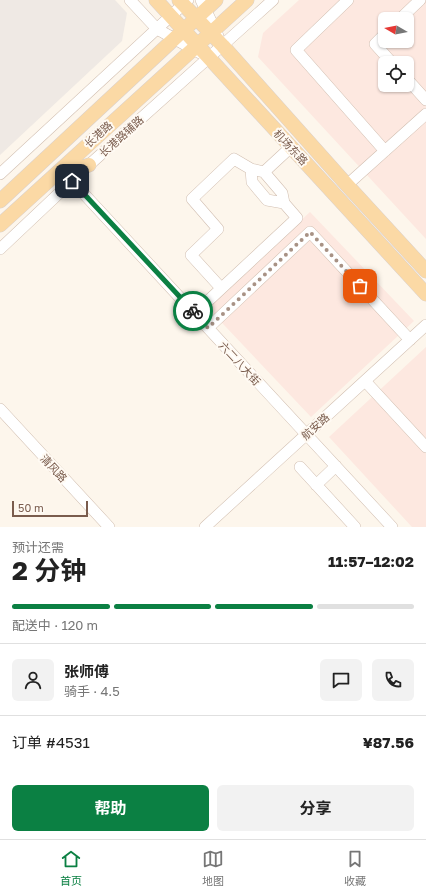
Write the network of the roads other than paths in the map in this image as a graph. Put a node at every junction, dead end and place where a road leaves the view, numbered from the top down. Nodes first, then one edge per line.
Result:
1 (130, 0) edge
2 (156, 0) edge
3 (216, 0) edge
4 (247, 0) edge
5 (273, 0) edge
6 (348, 0) edge
7 (420, 0) edge
8 (184, 2) edge
9 (201, 9) edge
10 (407, 12) edge
11 (171, 17) junction
12 (157, 29) junction
13 (213, 31) junction
14 (179, 34) junction
15 (223, 46) junction
16 (195, 48) junction
17 (379, 48) edge
18 (386, 56) edge
19 (209, 58) junction
20 (414, 87) edge
21 (426, 100) edge
22 (426, 114) edge
23 (291, 147) junction
24 (384, 151) junction
25 (89, 166) junction
26 (251, 169) junction
27 (264, 172) junction
28 (0, 174) edge
29 (50, 178) junction
30 (72, 181) junction
31 (347, 185) junction
32 (0, 201) edge
33 (284, 203) junction
34 (0, 225) edge
35 (0, 249) edge
36 (426, 271) edge
37 (221, 288) junction
38 (426, 294) edge
39 (194, 313) junction
40 (426, 325) edge
41 (208, 328) junction
42 (410, 340) junction
43 (365, 381) junction
44 (0, 409) edge
45 (306, 434) junction
46 (426, 447) edge
47 (336, 466) junction
48 (300, 467) dead end
49 (316, 485) junction
50 (389, 526) edge
51 (109, 527) edge
52 (204, 527) edge
53 (355, 527) edge

1 - 12 street
2 - 11 main road, 机场东路
3 - 9 main road, 长港路
4 - 13 main road, 长港路
5 - 15 street, 长港路辅路
6 - 24 street
7 - 10 street
8 - 9 main road, 机场东路
8 - 11 street
9 - 13 main road, 机场东路
9 - 14 main road, 长港路
11 - 12 street
11 - 14 main road, 机场东路
12 - 14 street
12 - 28 street
13 - 15 main road, 机场东路
13 - 16 main road, 长港路
14 - 16 main road, 机场东路
14 - 32 main road, 长港路
15 - 19 street, 长港路辅路
15 - 31 main road, 机场东路
16 - 19 main road, 机场东路
16 - 29 main road, 长港路
17 - 18 street
19 - 23 main road, 机场东路
19 - 25 street, 长港路辅路
20 - 21 street
22 - 24 street
23 - 27 street
23 - 38 main road, 机场东路
24 - 31 street
25 - 29 main road
25 - 30 street, 长港路辅路
26 - 27 street
26 - 33 street
26 - 37 street
27 - 33 street
29 - 34 main road, 长港路
30 - 35 street, 长港路辅路
30 - 39 street, 六二八大街
31 - 36 main road, 机场东路
33 - 37 street
37 - 39 street
39 - 41 street, 六二八大街
40 - 42 street, 航安路
41 - 42 street
41 - 45 street, 六二八大街
42 - 43 street, 航安路
43 - 45 street, 航安路
43 - 46 street
44 - 51 street, 清风路
45 - 47 street, 六二八大街
45 - 52 street, 航安路
47 - 49 street
47 - 50 street, 六二八大街
48 - 49 street
49 - 53 street

